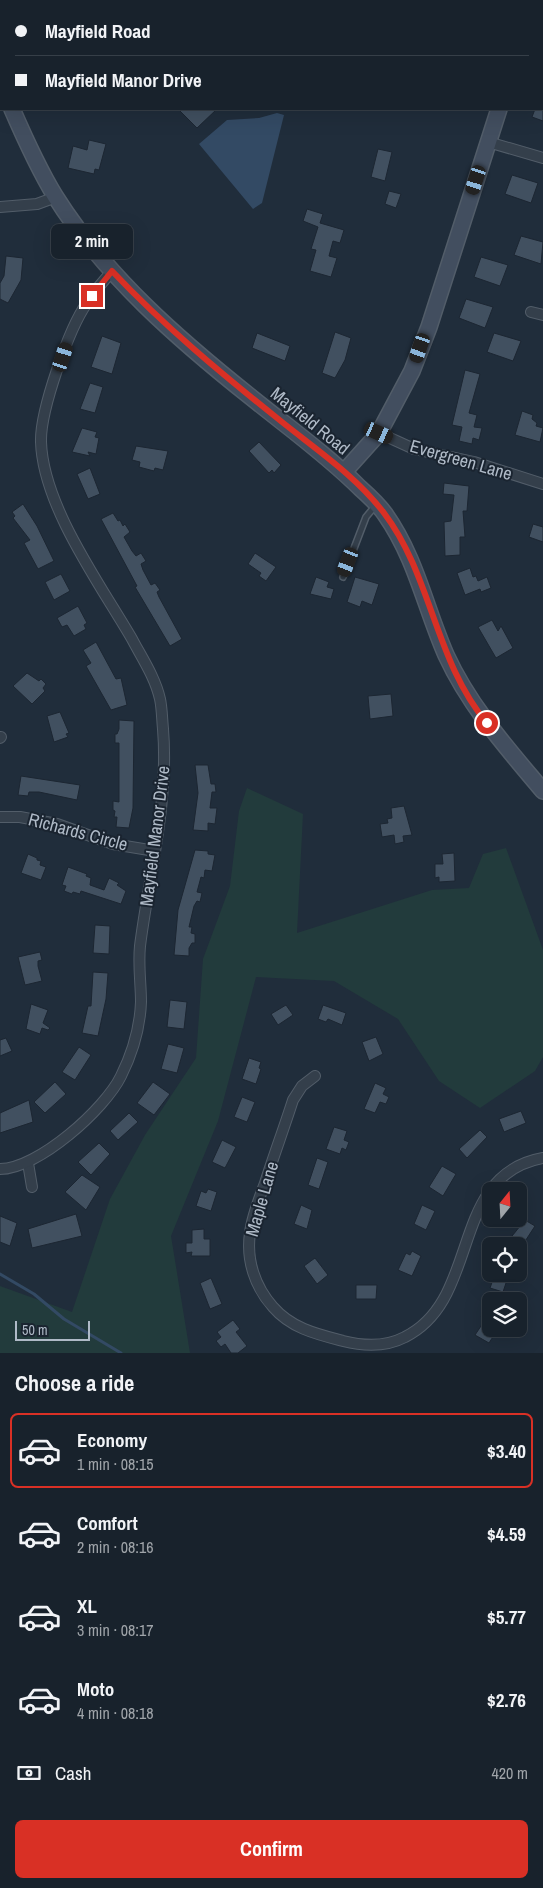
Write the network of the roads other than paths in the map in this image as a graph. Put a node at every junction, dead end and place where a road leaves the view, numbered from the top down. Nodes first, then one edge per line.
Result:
1 (12, 110) edge
2 (499, 110) edge
3 (488, 142) junction
4 (543, 158) edge
5 (56, 197) junction
6 (0, 207) edge
7 (112, 271) junction
8 (531, 312) dead end
9 (543, 315) edge
10 (379, 433) junction
11 (344, 472) junction
12 (543, 484) edge
13 (377, 504) junction
14 (342, 577) dead end
15 (543, 791) edge
16 (0, 817) edge
17 (155, 851) junction
18 (315, 1076) dead end
19 (543, 1158) edge
20 (28, 1163) junction
21 (0, 1169) edge
22 (32, 1187) dead end

1 - 5 street, Mayfield Road
2 - 3 street
3 - 4 street
3 - 10 street
5 - 6 street
5 - 7 street, Mayfield Road
7 - 11 street, Mayfield Road
7 - 17 street, Mayfield Manor Drive
8 - 9 street
10 - 11 street
10 - 12 street, Evergreen Lane
11 - 13 street, Mayfield Road
13 - 14 lane
13 - 15 street, Mayfield Road
16 - 17 street, Richards Circle
17 - 20 street, Mayfield Manor Drive
18 - 19 street, Maple Lane
20 - 21 street, Mayfield Manor Drive
20 - 22 street

